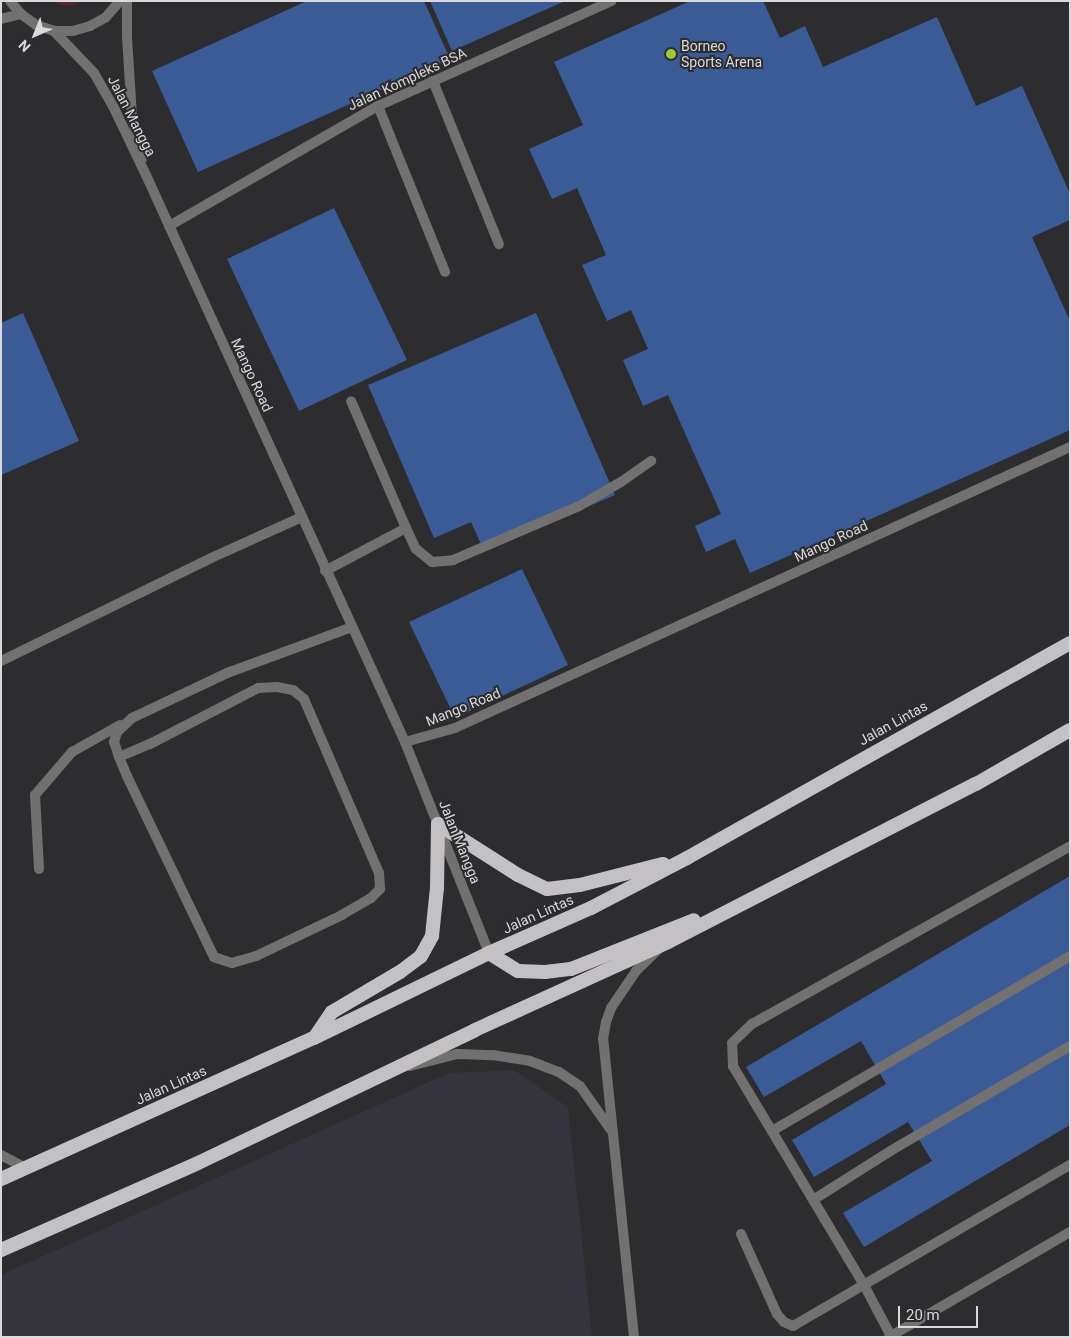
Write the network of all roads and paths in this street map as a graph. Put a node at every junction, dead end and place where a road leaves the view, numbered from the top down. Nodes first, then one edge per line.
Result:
1 (10, 1) edge
2 (120, 1) edge
3 (127, 1) edge
4 (612, 1) edge
5 (21, 14) junction
6 (1, 19) edge
7 (54, 30) junction
8 (433, 81) junction
9 (378, 106) junction
10 (146, 175) junction
11 (169, 226) junction
12 (498, 244) dead end
13 (445, 272) dead end
14 (351, 402) dead end
15 (1070, 447) edge
16 (651, 461) dead end
17 (302, 517) junction
18 (406, 528) junction
19 (325, 572) junction
20 (352, 627) junction
21 (1070, 643) edge
22 (1, 661) edge
23 (132, 718) junction
24 (1070, 730) edge
25 (405, 742) junction
26 (119, 756) junction
27 (438, 824) junction
28 (1070, 846) edge
29 (687, 858) junction
30 (39, 869) dead end
31 (771, 889) junction
32 (668, 942) junction
33 (489, 953) junction
34 (1070, 956) edge
35 (314, 1038) junction
36 (1070, 1046) edge
37 (394, 1070) junction
38 (772, 1131) junction
39 (613, 1133) junction
40 (1, 1156) edge
41 (1070, 1165) edge
42 (26, 1168) junction
43 (1, 1170) edge
44 (1, 1179) edge
45 (813, 1200) junction
46 (1070, 1232) edge
47 (741, 1234) dead end
48 (1, 1250) edge
49 (864, 1285) junction
50 (890, 1336) edge
51 (634, 1337) edge

1 - 5 street, Jalan Mangga
2 - 7 street, Jalan Mangga
3 - 10 street, Jalan Mangga
4 - 8 street, Jalan Kompleks BSA
5 - 6 street
5 - 7 street, Jalan Mangga
7 - 10 street, Jalan Mangga
8 - 9 street, Jalan Kompleks BSA
8 - 12 street
9 - 11 street, Jalan Kompleks BSA
9 - 13 street
10 - 11 street, Mango Road
11 - 17 street, Mango Road
14 - 18 street
15 - 25 street, Mango Road
16 - 18 street
17 - 19 street, Mango Road
17 - 22 street
18 - 19 street
19 - 20 street, Mango Road
20 - 23 street
20 - 25 street, Mango Road
21 - 29 highway, Jalan Lintas
23 - 26 street
23 - 30 street
24 - 31 highway
25 - 27 street, Jalan Mangga
26 - 26 street
27 - 29 highway
27 - 33 street, Jalan Mangga
27 - 35 highway
28 - 38 street
29 - 33 highway, Jalan Lintas
31 - 32 highway
31 - 33 highway
32 - 37 highway
32 - 39 street
33 - 35 highway, Jalan Lintas
34 - 38 street
35 - 42 highway, Jalan Lintas
36 - 45 street
37 - 39 street
37 - 48 highway
38 - 45 street
39 - 51 street
40 - 42 street
41 - 49 street
42 - 43 street
42 - 44 highway, Jalan Lintas
45 - 49 street
46 - 50 street
47 - 49 street
49 - 50 street

